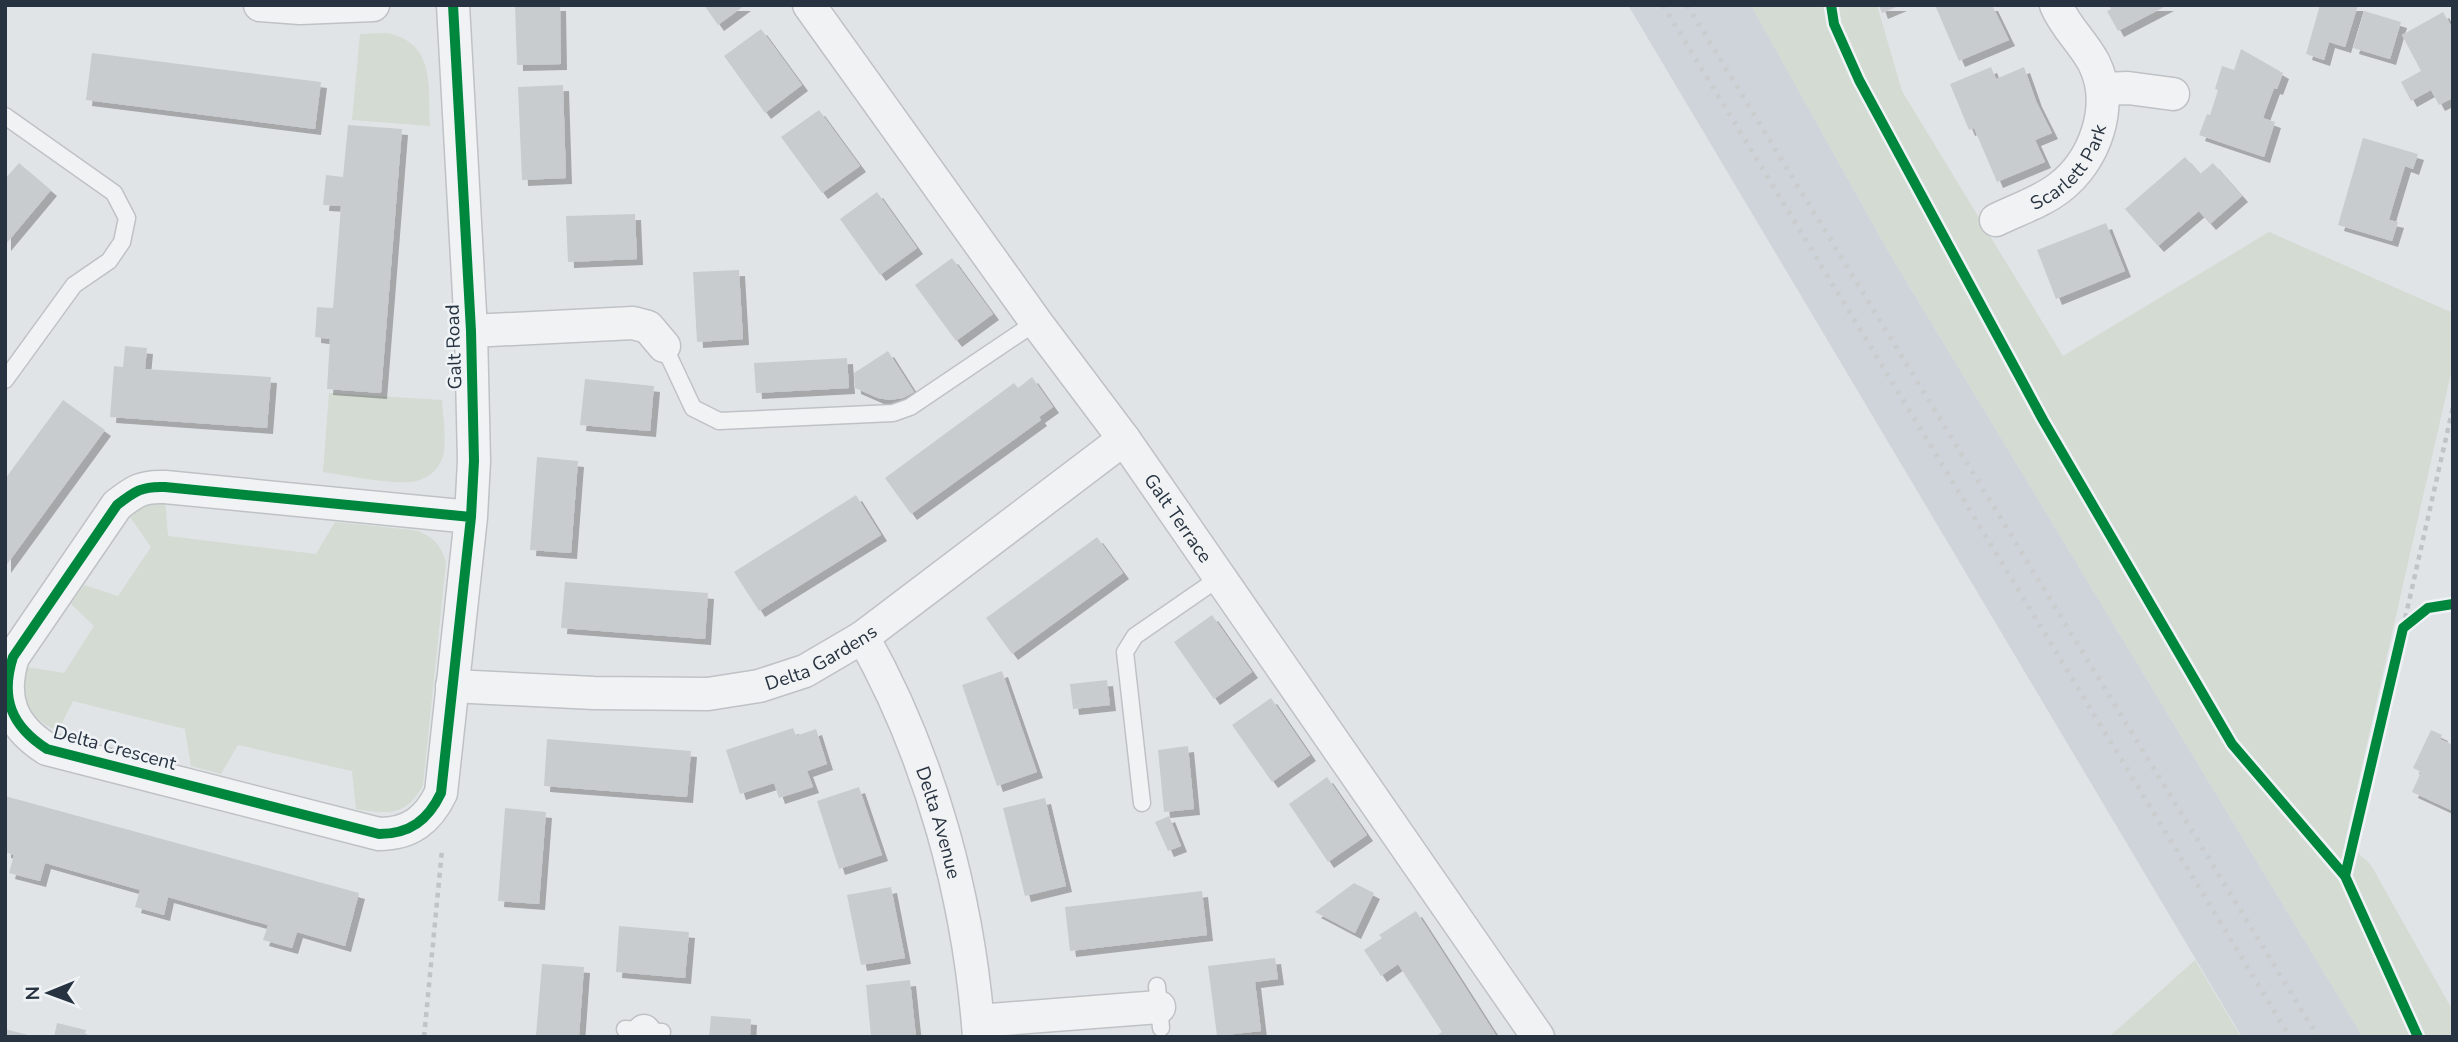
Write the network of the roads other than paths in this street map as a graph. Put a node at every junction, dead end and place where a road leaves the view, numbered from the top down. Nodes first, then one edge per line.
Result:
1 (260, 5) edge
2 (373, 5) edge
3 (453, 5) edge
4 (809, 5) edge
5 (2056, 5) edge
6 (2104, 89) junction
7 (2173, 94) dead end
8 (5, 116) edge
9 (1996, 220) dead end
10 (1036, 322) junction
11 (471, 331) junction
12 (664, 346) joint
13 (5, 380) edge
14 (1124, 439) junction
15 (471, 517) junction
16 (1219, 578) junction
17 (863, 637) junction
18 (452, 686) junction
19 (1142, 803) dead end
20 (1159, 1007) dead end
21 (979, 1029) edge
22 (1538, 1037) edge

1 - 2 street
3 - 11 street, Galt Road
4 - 10 street, Galt Terrace
5 - 6 street
6 - 7 street
6 - 9 street, Scarlett Park
8 - 13 lane
10 - 12 lane
10 - 14 street, Galt Terrace
11 - 12 street, Galt Road
11 - 15 street, Galt Road
14 - 16 street, Galt Terrace
14 - 17 street, Delta Gardens
15 - 18 street, Galt Road
15 - 18 street, Delta Crescent
16 - 19 lane
16 - 22 street, Galt Terrace
17 - 18 street, Delta Gardens
17 - 21 street, Delta Avenue
20 - 21 street, Delta Avenue

